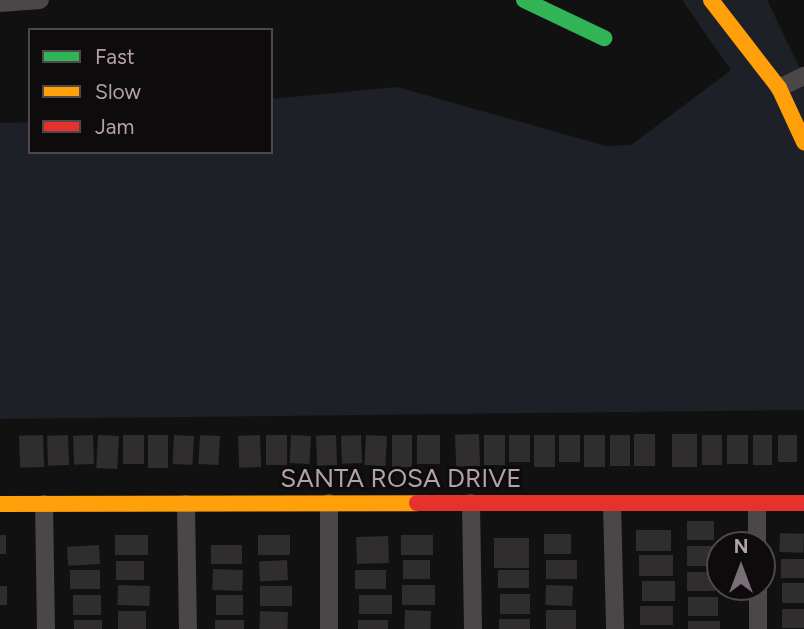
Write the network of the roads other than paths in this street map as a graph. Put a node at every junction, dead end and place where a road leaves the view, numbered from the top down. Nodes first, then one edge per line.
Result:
1 (40, 0) edge
2 (524, 0) edge
3 (711, 0) edge
4 (0, 3) edge
5 (604, 38) dead end
6 (804, 76) edge
7 (779, 88) junction
8 (804, 142) edge
9 (329, 503) junction
10 (471, 503) junction
11 (803, 503) edge
12 (0, 504) edge
13 (44, 504) junction
14 (186, 504) junction
15 (612, 504) junction
16 (757, 504) junction
17 (757, 531) edge
18 (758, 601) edge
19 (46, 629) edge
20 (188, 629) edge
21 (329, 629) edge
22 (472, 629) edge
23 (615, 629) edge
24 (758, 629) edge

1 - 4 street
2 - 5 street
3 - 7 street
6 - 7 street
7 - 8 street
9 - 10 street, SANTA ROSA DRIVE
9 - 14 street, SANTA ROSA DRIVE
9 - 21 street
10 - 15 street, SANTA ROSA DRIVE
10 - 22 street
11 - 16 street, SANTA ROSA DRIVE
12 - 13 street, SANTA ROSA DRIVE
13 - 14 street, SANTA ROSA DRIVE
13 - 19 street
14 - 20 street
15 - 16 street, SANTA ROSA DRIVE
15 - 23 street
16 - 17 street
18 - 24 street

